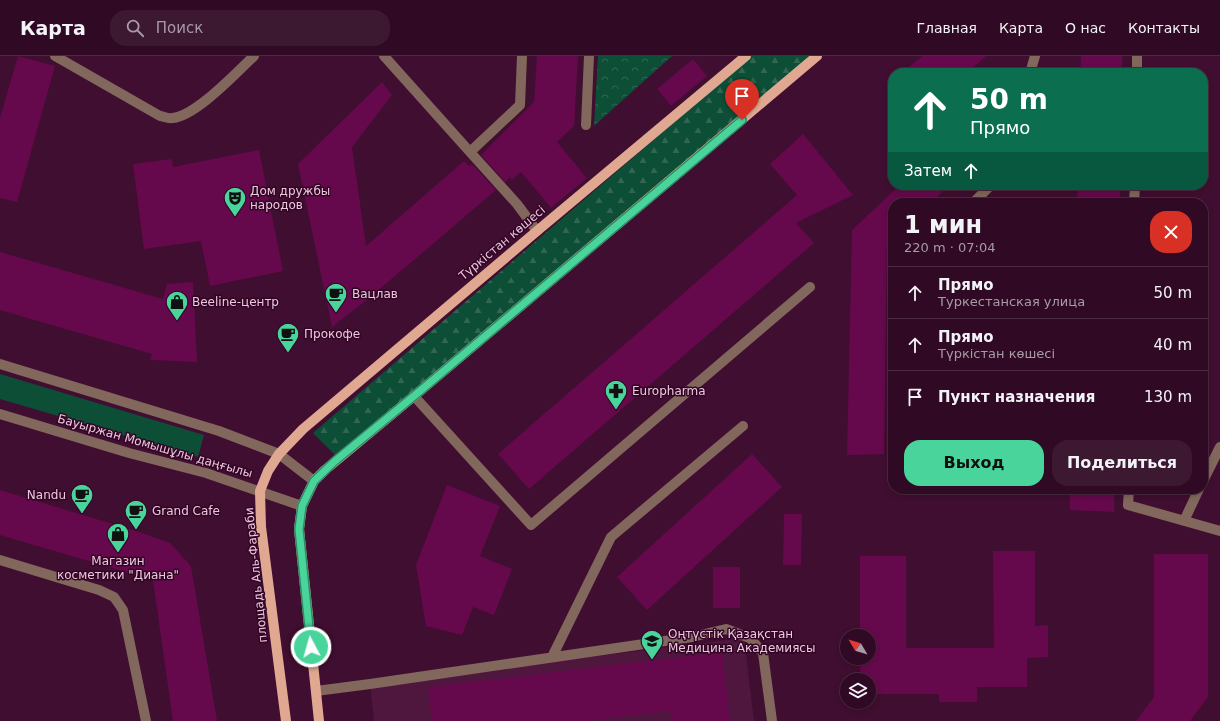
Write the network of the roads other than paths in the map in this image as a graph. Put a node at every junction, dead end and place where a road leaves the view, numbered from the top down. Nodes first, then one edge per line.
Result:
1 (55, 56) edge
2 (254, 56) edge
3 (384, 56) edge
4 (522, 56) edge
5 (589, 56) edge
6 (746, 56) edge
7 (817, 56) edge
8 (1035, 56) edge
9 (1138, 56) edge
10 (1031, 68) edge
11 (1137, 68) edge
12 (586, 125) dead end
13 (470, 152) junction
14 (986, 190) edge
15 (978, 198) edge
16 (537, 231) junction
17 (810, 287) dead end
18 (0, 364) edge
19 (414, 396) junction
20 (0, 414) edge
21 (743, 426) dead end
22 (1220, 447) edge
23 (279, 454) junction
24 (1208, 471) edge
25 (314, 481) junction
26 (260, 491) junction
27 (1128, 494) edge
28 (1197, 494) edge
29 (302, 506) junction
30 (1184, 521) junction
31 (1220, 531) edge
32 (0, 560) edge
33 (552, 657) junction
34 (316, 691) junction
35 (146, 721) edge
36 (286, 721) edge
37 (319, 721) edge
38 (772, 721) edge

1 - 2 street
3 - 13 street
4 - 13 street
5 - 12 street
6 - 16 main road, Түркістан көшесі
7 - 19 main road
8 - 10 street
9 - 11 street
13 - 16 street
14 - 15 street
16 - 23 main road, Түркістан көшесі
17 - 19 street
18 - 23 street
19 - 25 main road
20 - 26 street, Бауыржан Момышұлы даңғылы
21 - 33 street
22 - 24 street
23 - 25 street
23 - 26 main road, площадь Аль-Фараби
25 - 29 main road
26 - 29 street, Бауыржан Момышұлы даңғылы
26 - 36 main road, площадь Аль-Фараби
27 - 30 street
28 - 30 street
29 - 34 main road
30 - 31 street
32 - 35 street
33 - 34 street
33 - 38 street
34 - 37 main road

